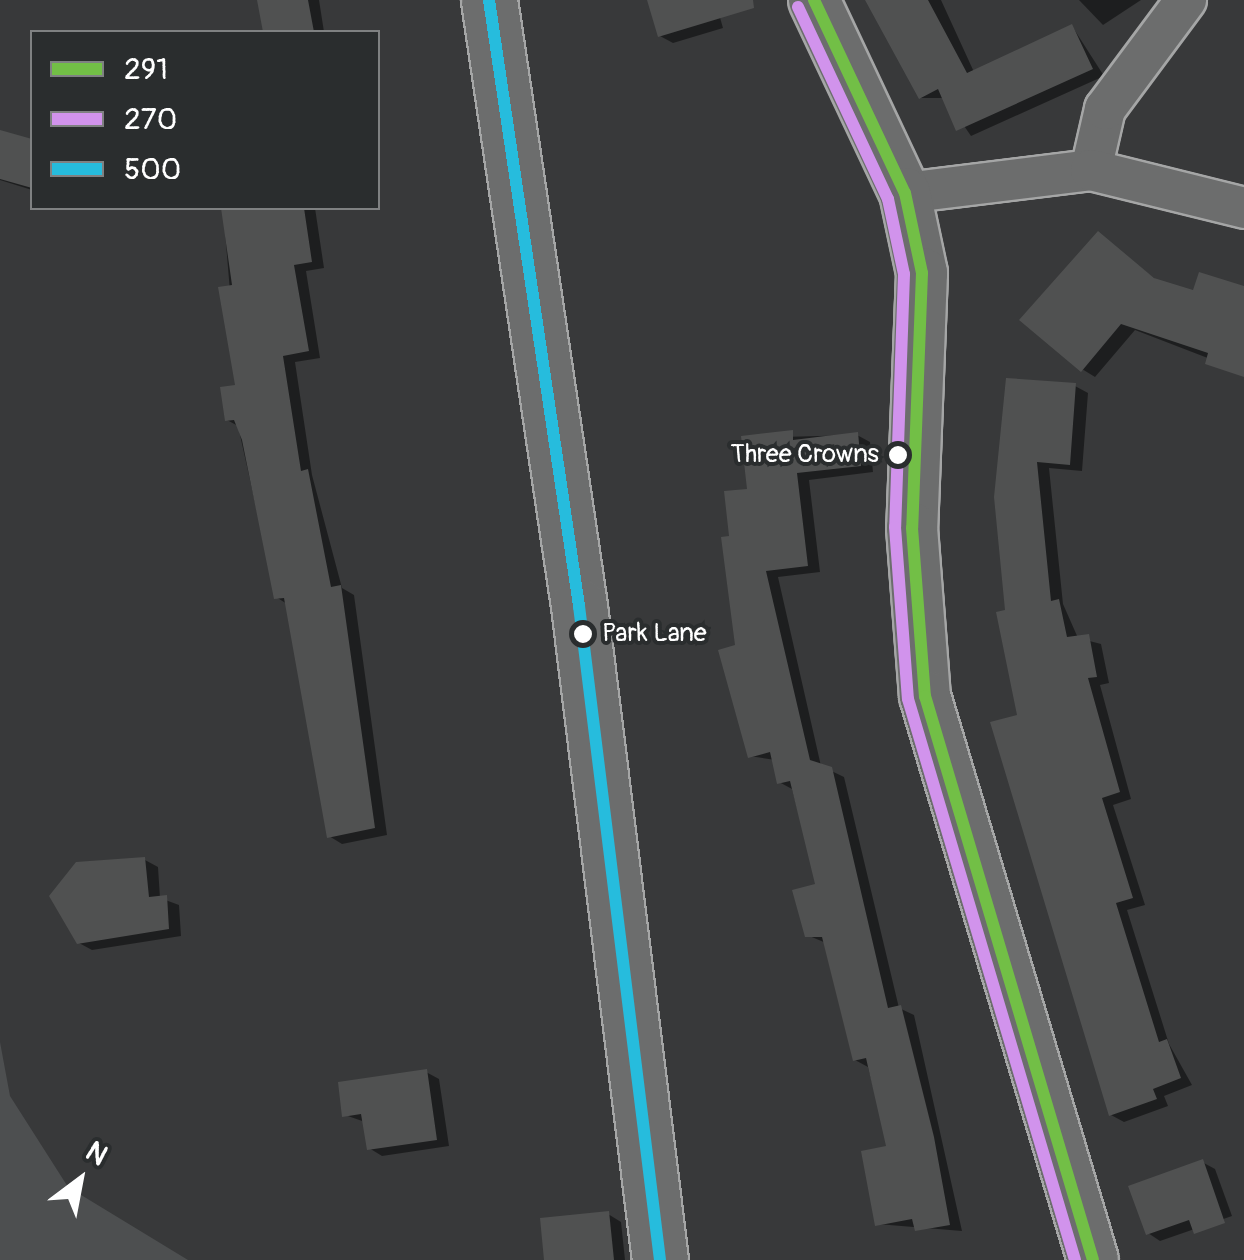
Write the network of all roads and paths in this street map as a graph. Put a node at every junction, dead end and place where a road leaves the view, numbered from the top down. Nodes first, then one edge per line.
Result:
1 (488, 0) edge
2 (814, 0) edge
3 (1186, 0) edge
4 (1091, 170) junction
5 (905, 193) junction
6 (1244, 208) edge
7 (1084, 1254) edge
8 (660, 1260) edge

1 - 8 highway
2 - 5 street
3 - 4 street
4 - 5 street
4 - 6 street
5 - 7 street

